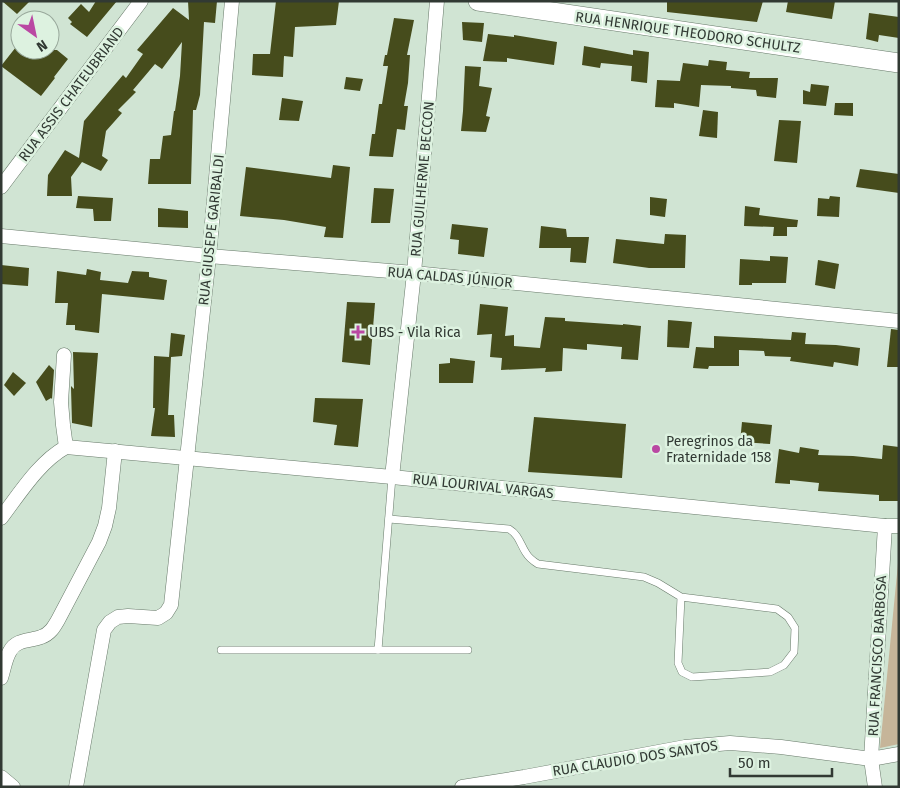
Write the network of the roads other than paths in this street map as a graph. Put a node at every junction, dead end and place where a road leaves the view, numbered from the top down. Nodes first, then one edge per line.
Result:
1 (141, 1) edge
2 (232, 1) edge
3 (437, 1) edge
4 (478, 1) edge
5 (899, 63) edge
6 (1, 187) edge
7 (1, 236) edge
8 (209, 256) junction
9 (414, 272) junction
10 (899, 321) edge
11 (64, 355) dead end
12 (66, 447) junction
13 (116, 451) junction
14 (187, 458) junction
15 (392, 477) junction
16 (1, 518) edge
17 (389, 519) junction
18 (892, 526) edge
19 (681, 598) junction
20 (221, 650) dead end
21 (378, 650) junction
22 (468, 650) dead end
23 (1, 678) edge
24 (899, 754) edge
25 (871, 759) junction
26 (1, 777) edge
27 (13, 787) edge
28 (76, 787) edge
29 (462, 787) edge
30 (875, 787) edge

1 - 6 street, RUA ASSIS CHATEUBRIAND
2 - 8 street, RUA GIUSEPE GARIBALDI
3 - 9 street, RUA GUILHERME BECCON
4 - 5 street, RUA HENRIQUE THEODORO SCHULTZ
7 - 8 street, RUA CALDAS JÚNIOR
8 - 9 street, RUA CALDAS JÚNIOR
8 - 14 street, RUA GIUSEPE GARIBALDI
9 - 10 street, RUA CALDAS JÚNIOR
9 - 15 street, RUA GUILHERME BECCON
11 - 12 street
12 - 13 street, RUA LOURIVAL VARGAS
12 - 16 street
13 - 14 street, RUA LOURIVAL VARGAS
13 - 23 street
14 - 15 street, RUA LOURIVAL VARGAS
14 - 28 street, RUA GIUSEPE GARIBALDI
15 - 17 lane
15 - 18 street, RUA LOURIVAL VARGAS
17 - 19 lane
17 - 21 lane
18 - 25 street, RUA FRANCISCO BARBOSA
19 - 19 lane
20 - 21 lane
21 - 22 lane
24 - 25 street, RUA CLAUDIO DOS SANTOS
25 - 29 street, RUA CLAUDIO DOS SANTOS
25 - 30 street, RUA FRANCISCO BARBOSA
26 - 27 street

